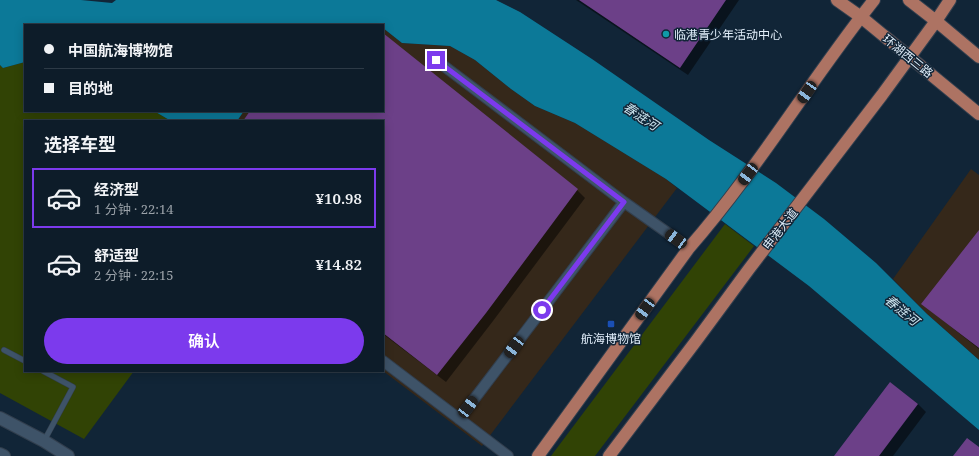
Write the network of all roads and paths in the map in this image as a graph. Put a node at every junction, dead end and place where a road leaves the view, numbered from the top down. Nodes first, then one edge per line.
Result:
1 (837, 0) edge
2 (874, 0) edge
3 (909, 0) edge
4 (950, 0) edge
5 (861, 16) junction
6 (936, 21) junction
7 (979, 57) edge
8 (910, 58) junction
9 (436, 60) dead end
10 (979, 114) edge
11 (624, 202) junction
12 (689, 248) junction
13 (4, 350) dead end
14 (24, 360) edge
15 (384, 362) edge
16 (45, 372) edge
17 (0, 418) edge
18 (459, 419) junction
19 (44, 441) junction
20 (0, 454) edge
21 (4, 456) edge
22 (68, 456) edge
23 (508, 456) edge
24 (538, 456) edge
25 (609, 456) edge

1 - 5 main road, 环湖西三路
2 - 5 main road
3 - 6 main road
4 - 6 main road, 申港大道
5 - 8 main road, 环湖西三路
5 - 12 main road
6 - 7 main road
6 - 8 main road, 申港大道
8 - 10 main road, 环湖西三路
8 - 25 main road, 申港大道
9 - 11 street
11 - 12 street
11 - 18 street
12 - 24 main road
13 - 14 lane
15 - 18 street
16 - 19 lane
17 - 19 main road
18 - 23 street
19 - 22 main road
20 - 21 main road

